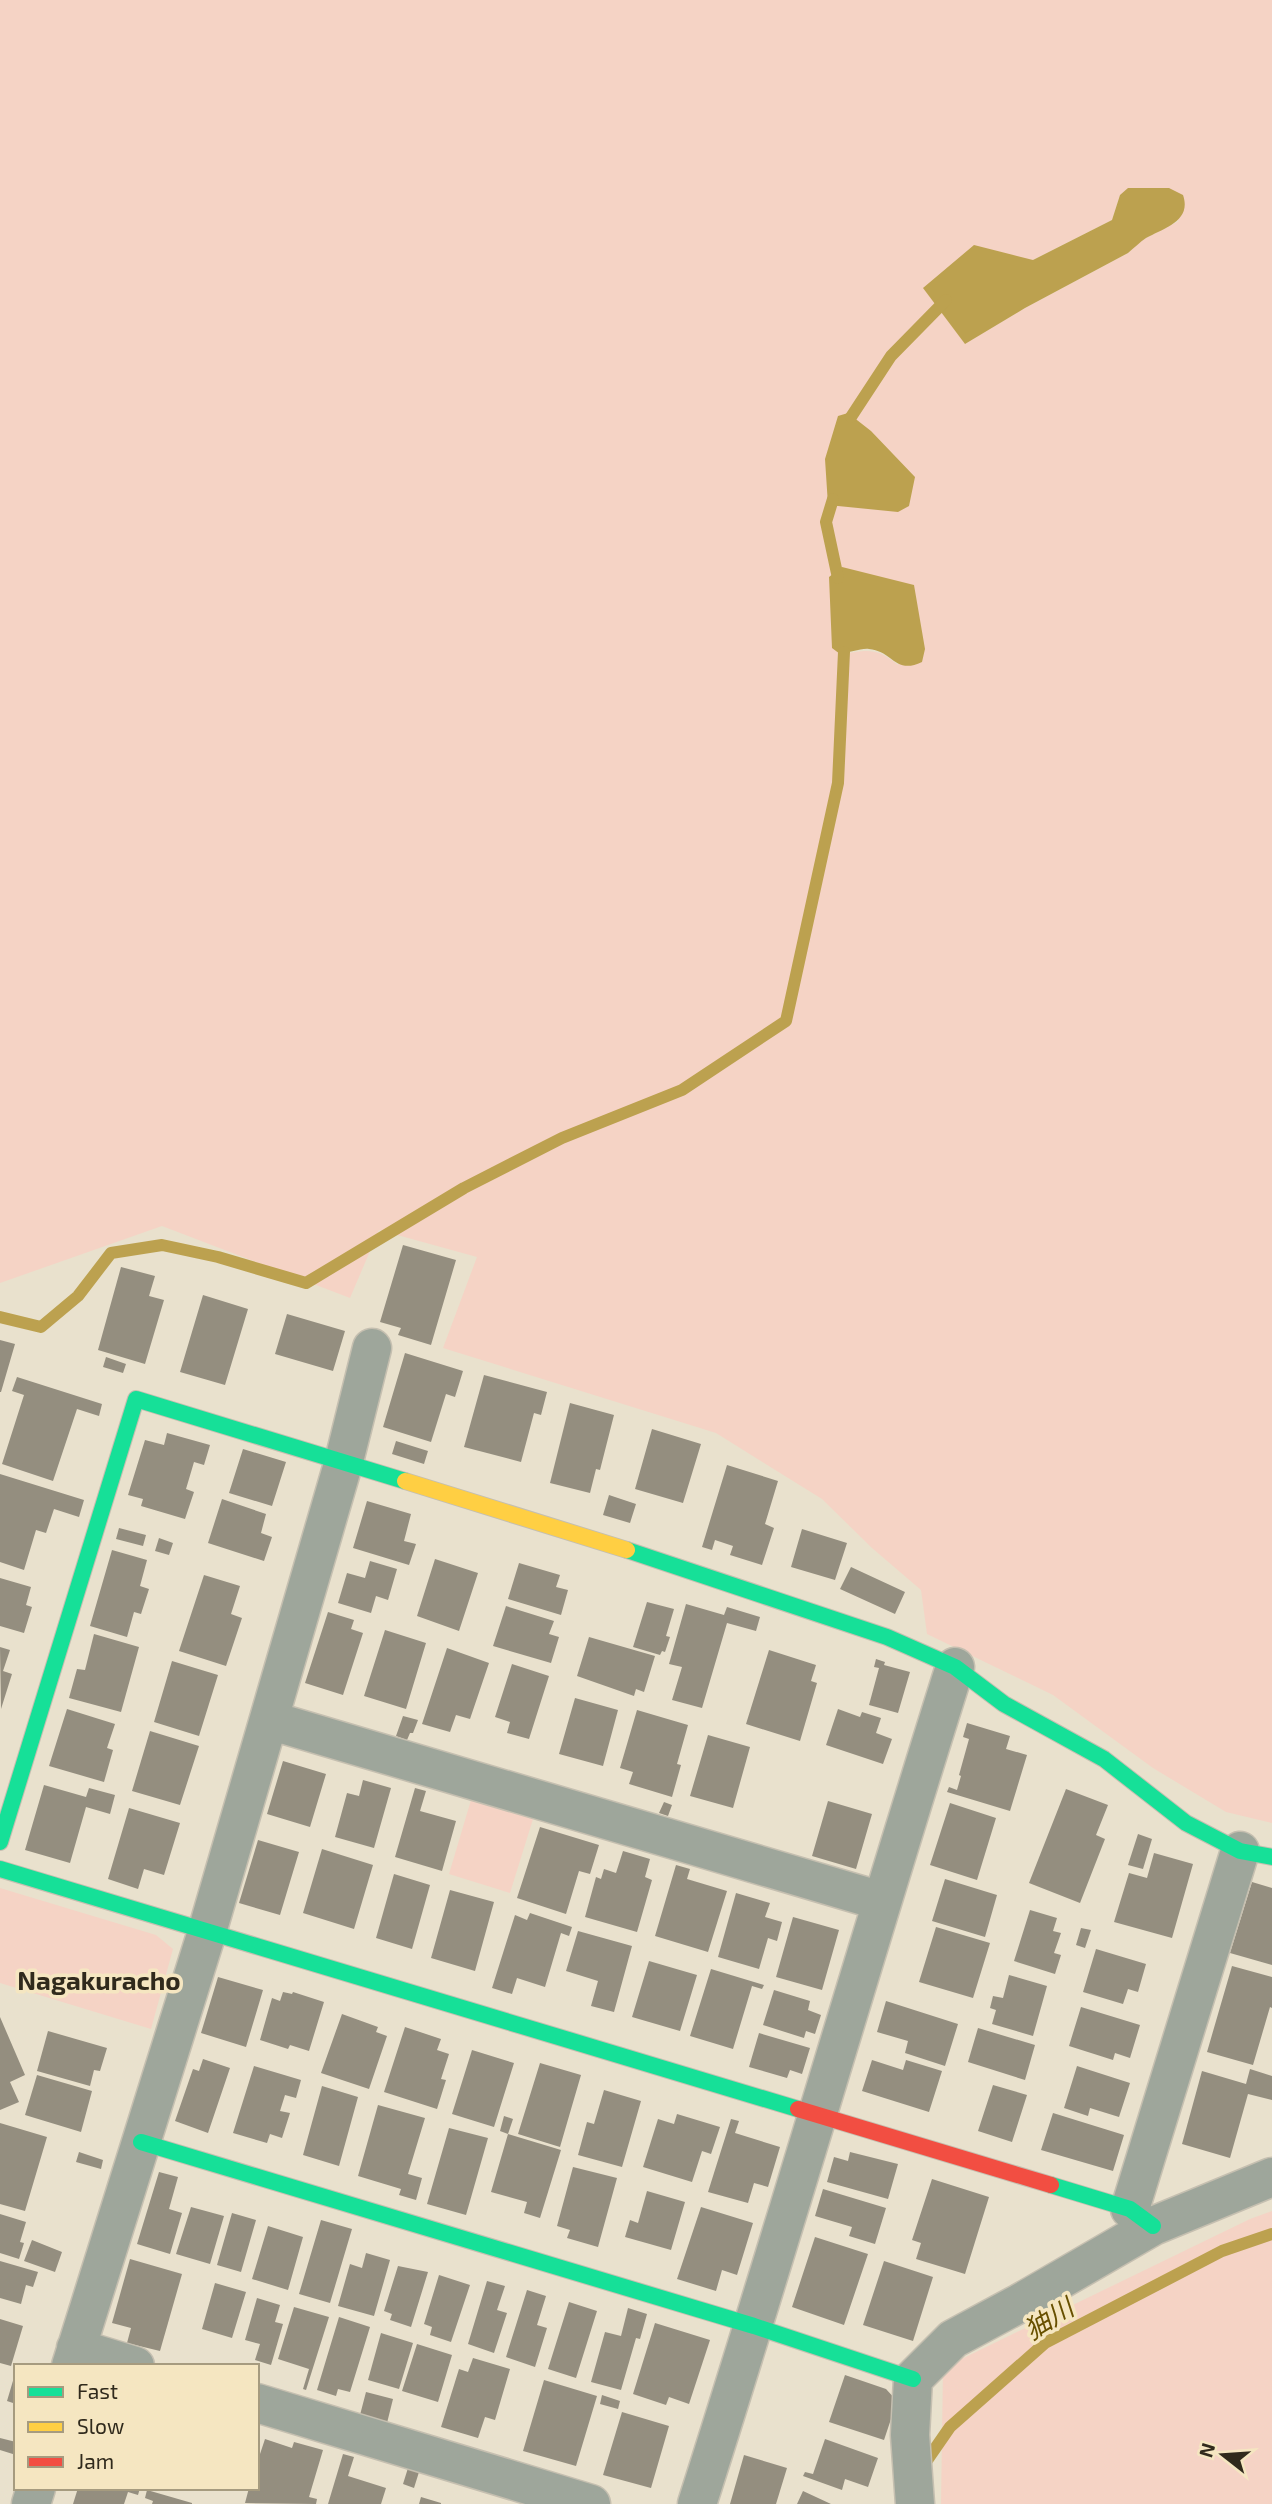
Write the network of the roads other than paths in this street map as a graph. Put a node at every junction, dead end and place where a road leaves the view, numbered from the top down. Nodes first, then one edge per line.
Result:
1 (372, 1348) dead end
2 (344, 1461) junction
3 (955, 1667) junction
4 (270, 1720) junction
5 (0, 1842) edge
6 (1256, 1854) edge
7 (0, 1869) edge
8 (881, 1901) junction
9 (207, 1932) junction
10 (816, 2113) junction
11 (141, 2143) junction
12 (1272, 2177) edge
13 (1142, 2217) junction
14 (754, 2326) junction
15 (73, 2357) edge
16 (121, 2364) edge
17 (913, 2379) junction
18 (259, 2404) edge
19 (915, 2500) edge
20 (591, 2504) edge
21 (697, 2504) edge

1 - 2 street
2 - 3 street
2 - 4 street
2 - 5 street
3 - 6 street
3 - 8 street
4 - 8 street
4 - 9 street
6 - 13 street
7 - 9 street
8 - 10 street
9 - 10 street
9 - 11 street
10 - 13 street
10 - 14 street
11 - 14 street
11 - 15 street
12 - 13 street
13 - 17 street
14 - 17 street
14 - 21 street
15 - 16 street
17 - 19 street
18 - 20 street

